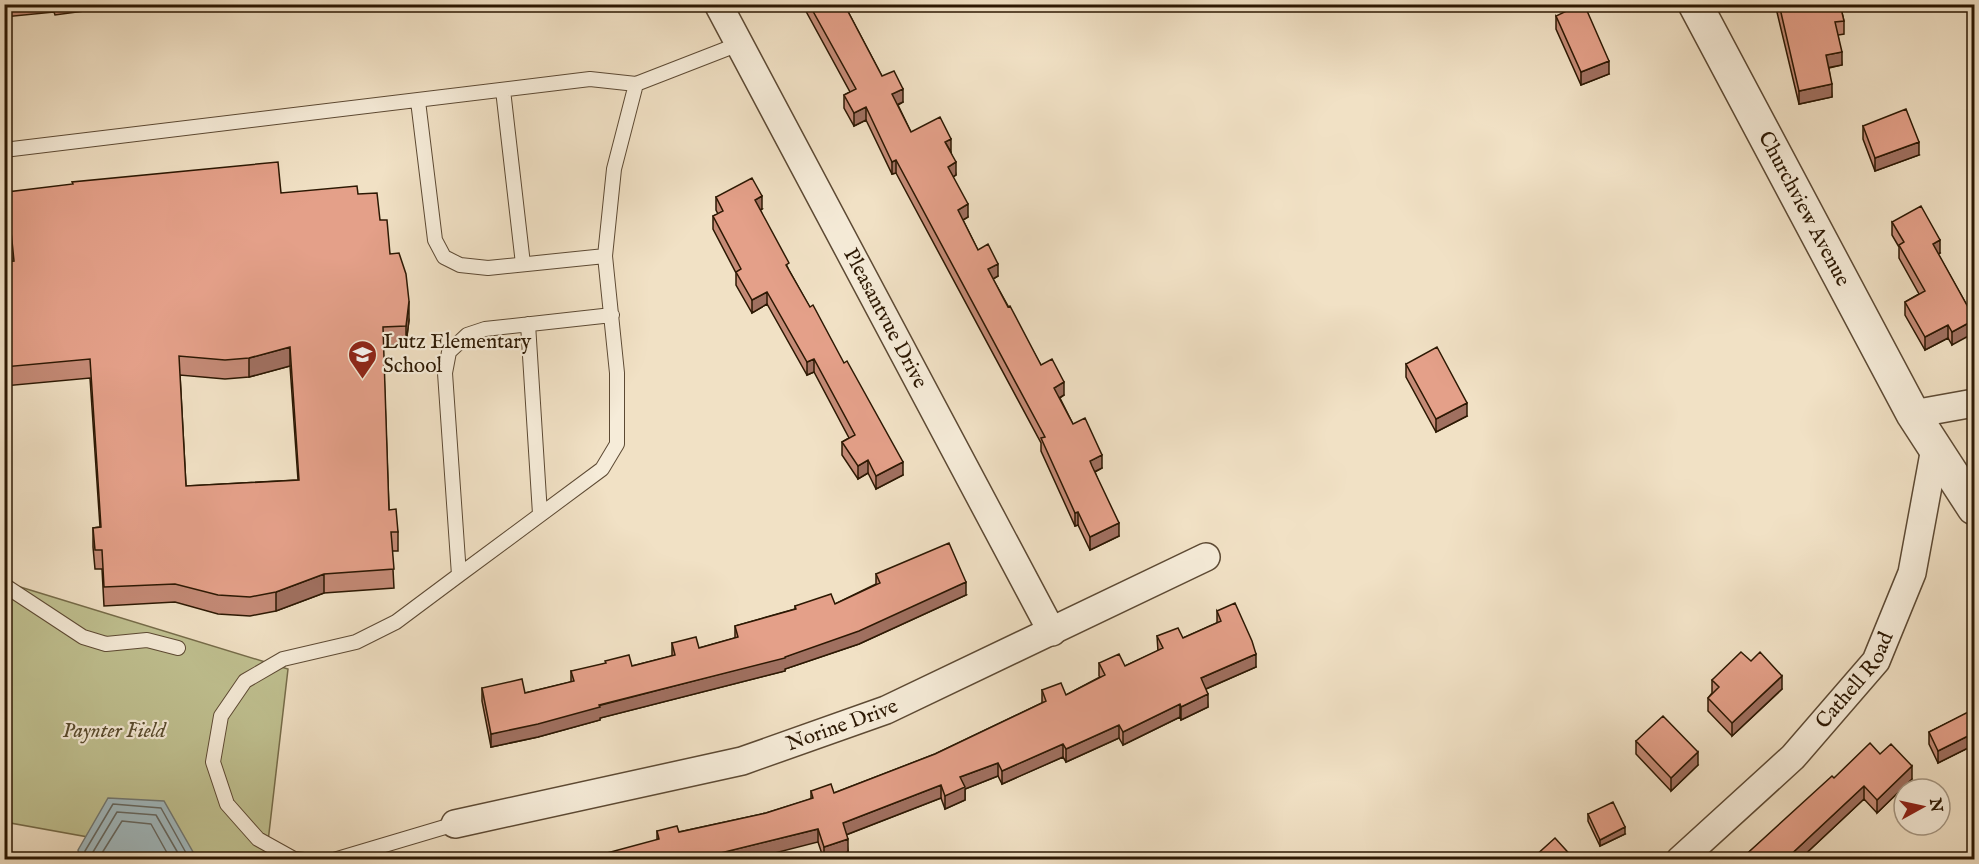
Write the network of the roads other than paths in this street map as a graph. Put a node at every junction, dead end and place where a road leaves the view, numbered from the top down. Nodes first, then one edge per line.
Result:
1 (718, 4) edge
2 (1695, 4) edge
3 (739, 44) junction
4 (636, 84) junction
5 (503, 90) junction
6 (418, 101) junction
7 (4, 150) edge
8 (605, 256) junction
9 (523, 264) junction
10 (612, 315) junction
11 (528, 324) junction
12 (1974, 403) edge
13 (1913, 414) junction
14 (1935, 448) junction
15 (1974, 508) edge
16 (540, 514) junction
17 (1206, 557) dead end
18 (459, 575) junction
19 (4, 585) edge
20 (1052, 632) junction
21 (178, 648) dead end
22 (455, 824) joint
23 (304, 860) edge
24 (334, 860) edge
25 (1680, 860) edge

1 - 3 street, Pleasantvue Drive
2 - 13 street, Churchview Avenue
3 - 4 lane
3 - 20 street, Pleasantvue Drive
4 - 5 lane
4 - 8 lane
5 - 6 lane
5 - 9 lane
6 - 7 lane
6 - 9 lane
8 - 9 lane
8 - 10 lane
10 - 11 lane
10 - 16 lane
11 - 16 lane
11 - 18 lane
12 - 13 street
13 - 14 street, Churchview Avenue
14 - 15 street, Churchview Avenue
14 - 25 street, Cathell Road
16 - 18 lane
17 - 20 street, Norine Drive
18 - 23 lane
19 - 21 lane
20 - 22 street, Norine Drive
22 - 24 lane

